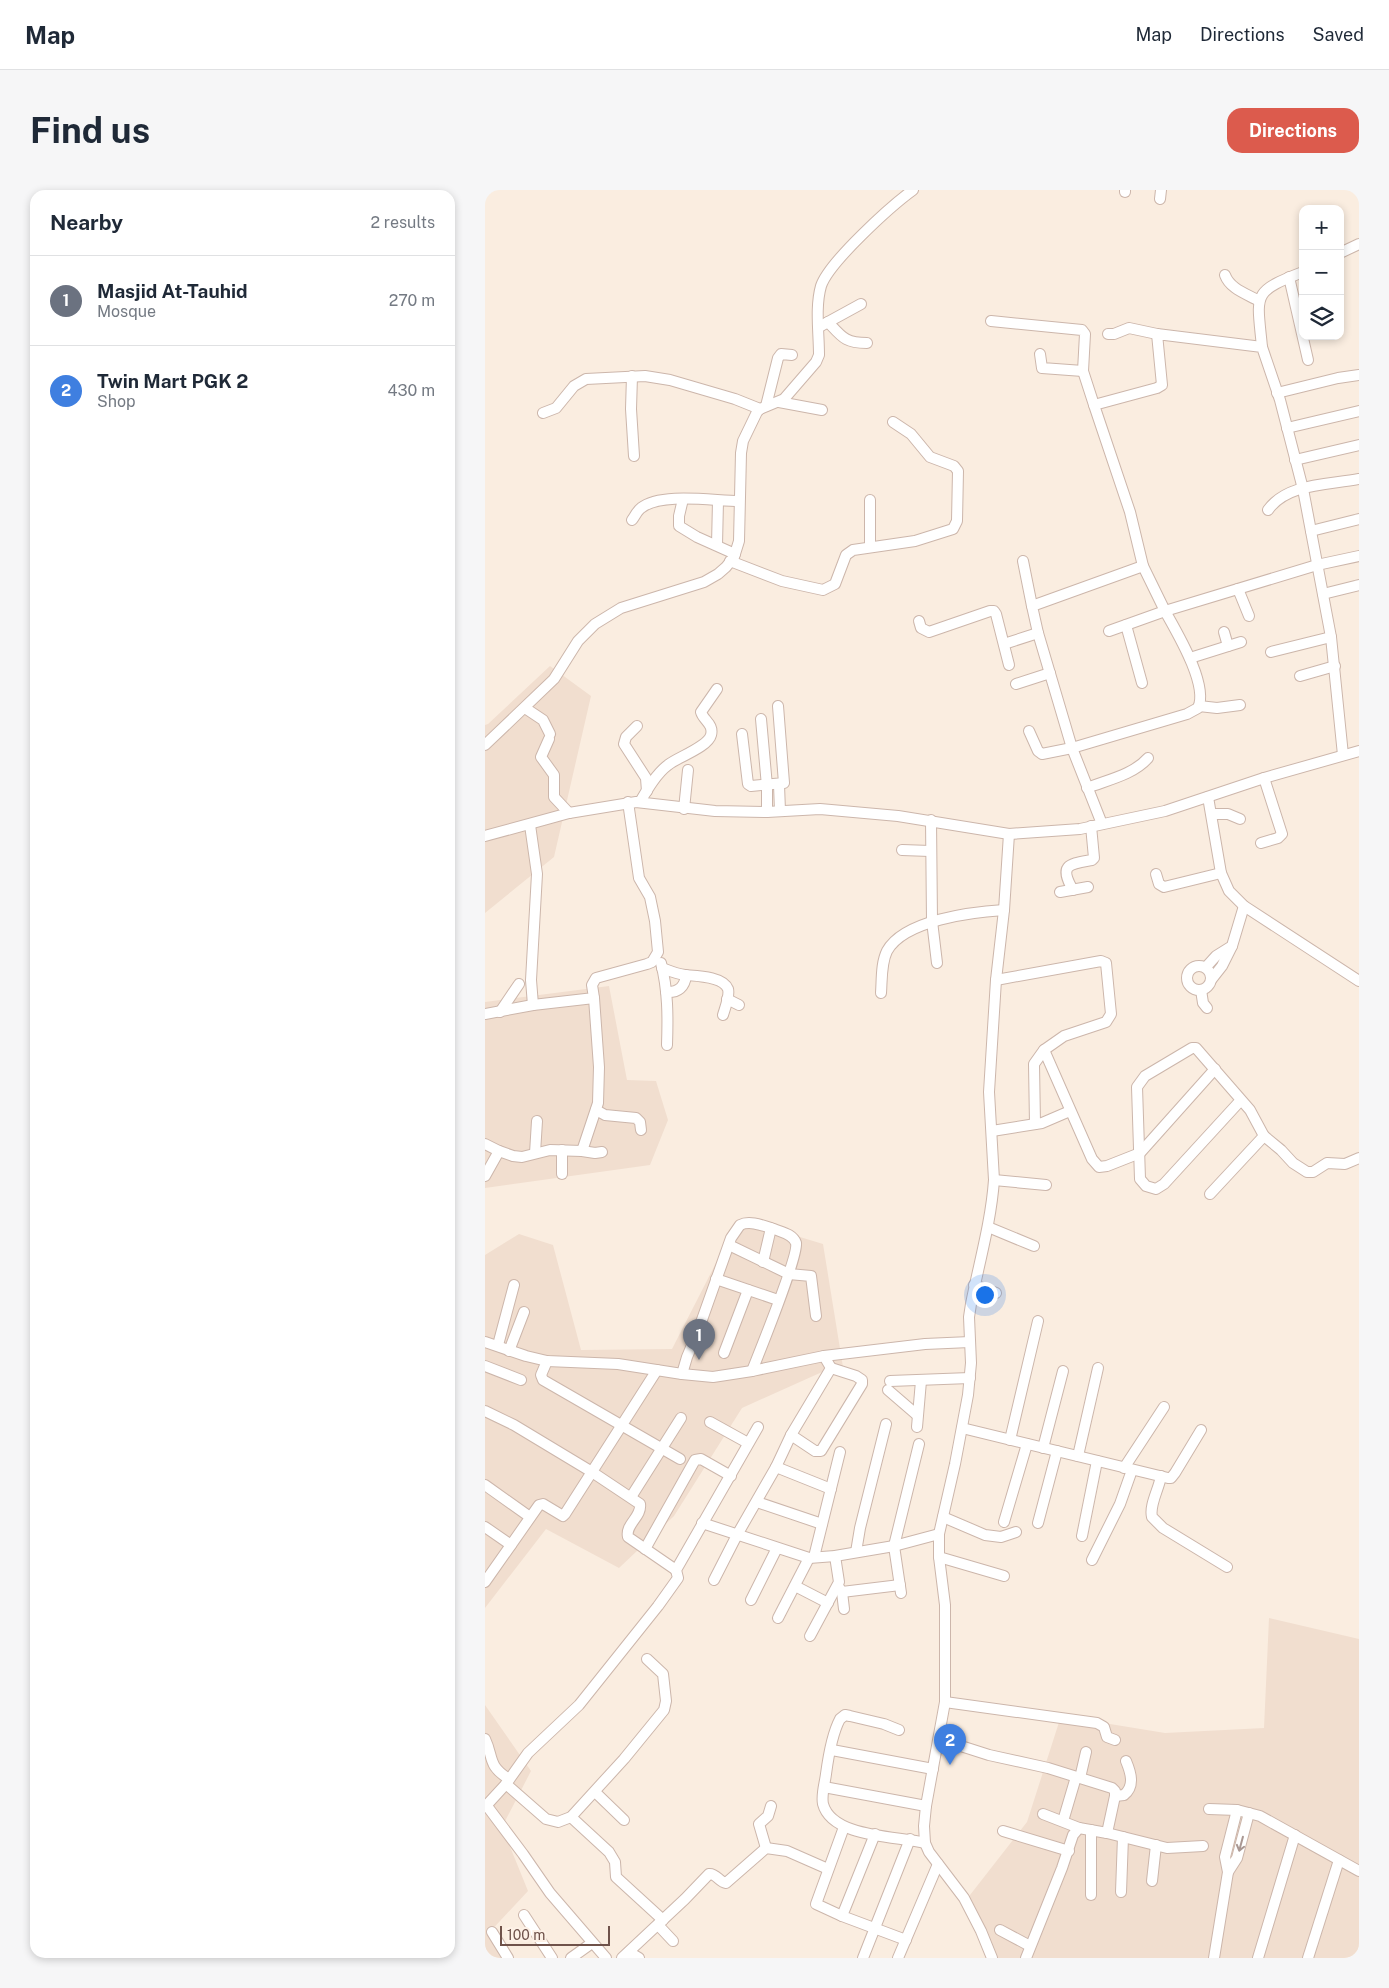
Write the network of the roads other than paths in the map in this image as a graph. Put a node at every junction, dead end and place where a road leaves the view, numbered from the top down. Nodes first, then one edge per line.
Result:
1 (913, 190) edge
2 (1359, 244) edge
3 (1344, 251) edge
4 (1299, 273) edge
5 (1225, 275) dead end
6 (1289, 277) junction
7 (1259, 301) junction
8 (861, 304) dead end
9 (991, 321) dead end
10 (823, 325) junction
11 (1108, 334) dead end
12 (1157, 334) junction
13 (867, 343) dead end
14 (1262, 347) junction
15 (1040, 354) dead end
16 (792, 355) dead end
17 (1308, 360) dead end
18 (1083, 371) junction
19 (1359, 375) edge
20 (632, 376) junction
21 (1277, 393) junction
22 (779, 402) junction
23 (1094, 405) junction
24 (763, 407) junction
25 (822, 410) dead end
26 (1359, 411) edge
27 (543, 413) dead end
28 (893, 422) dead end
29 (1287, 428) junction
30 (1359, 444) edge
31 (634, 456) dead end
32 (1295, 460) junction
33 (1359, 479) edge
34 (1303, 489) junction
35 (683, 500) junction
36 (870, 500) dead end
37 (718, 501) junction
38 (739, 501) junction
39 (1268, 510) dead end
40 (1359, 519) edge
41 (632, 520) dead end
42 (1311, 531) junction
43 (717, 545) junction
44 (870, 547) junction
45 (1359, 556) edge
46 (733, 558) junction
47 (1023, 561) dead end
48 (1317, 565) junction
49 (1143, 566) junction
50 (1359, 585) edge
51 (1238, 589) junction
52 (1323, 594) junction
53 (1032, 606) junction
54 (1165, 611) junction
55 (1249, 616) dead end
56 (919, 621) dead end
57 (1126, 625) junction
58 (1109, 631) dead end
59 (1224, 632) dead end
60 (1038, 633) junction
61 (1331, 637) junction
62 (1241, 642) dead end
63 (1004, 644) junction
64 (1228, 646) junction
65 (1271, 652) dead end
66 (1190, 658) junction
67 (1009, 665) dead end
68 (1335, 666) junction
69 (1050, 673) junction
70 (1300, 676) dead end
71 (1142, 683) dead end
72 (1016, 684) dead end
73 (717, 689) dead end
74 (1240, 705) dead end
75 (778, 706) dead end
76 (1199, 706) junction
77 (525, 708) junction
78 (761, 719) dead end
79 (637, 726) dead end
80 (1029, 731) dead end
81 (742, 734) dead end
82 (485, 745) edge
83 (1072, 748) junction
84 (1359, 751) edge
85 (1343, 754) junction
86 (1148, 758) dead end
87 (688, 770) dead end
88 (1264, 778) junction
89 (779, 785) junction
90 (767, 786) junction
91 (1087, 788) junction
92 (647, 791) junction
93 (1208, 797) junction
94 (628, 802) junction
95 (640, 802) junction
96 (684, 808) junction
97 (780, 811) junction
98 (767, 812) junction
99 (569, 813) junction
100 (1212, 814) junction
101 (1240, 819) dead end
102 (931, 820) junction
103 (1102, 824) junction
104 (530, 825) junction
105 (1091, 826) junction
106 (1009, 834) junction
107 (485, 836) edge
108 (1261, 843) dead end
109 (902, 850) dead end
110 (931, 851) junction
111 (1221, 873) junction
112 (1156, 874) dead end
113 (1088, 886) dead end
114 (1073, 890) junction
115 (1060, 892) dead end
116 (1244, 906) junction
117 (1004, 910) junction
118 (932, 921) junction
119 (1232, 946) junction
120 (658, 952) junction
121 (937, 963) dead end
122 (1205, 967) junction
123 (662, 968) junction
124 (686, 975) junction
125 (1358, 977) edge
126 (996, 980) junction
127 (1211, 980) junction
128 (519, 984) dead end
129 (1201, 990) junction
130 (667, 992) junction
131 (881, 993) dead end
132 (594, 998) junction
133 (727, 999) junction
134 (739, 1005) dead end
135 (533, 1006) junction
136 (1207, 1008) dead end
137 (500, 1012) junction
138 (485, 1014) edge
139 (723, 1015) dead end
140 (667, 1045) dead end
141 (1044, 1050) junction
142 (1215, 1069) junction
143 (1241, 1100) junction
144 (596, 1110) junction
145 (1070, 1111) junction
146 (537, 1121) dead end
147 (1035, 1124) junction
148 (641, 1130) dead end
149 (992, 1131) junction
150 (1264, 1136) junction
151 (485, 1144) edge
152 (562, 1150) junction
153 (499, 1151) junction
154 (582, 1151) junction
155 (602, 1152) dead end
156 (535, 1153) junction
157 (1140, 1153) junction
158 (1359, 1158) edge
159 (562, 1174) dead end
160 (485, 1176) edge
161 (994, 1180) junction
162 (1046, 1185) dead end
163 (1210, 1194) dead end
164 (988, 1227) junction
165 (771, 1228) junction
166 (729, 1245) junction
167 (1034, 1246) dead end
168 (763, 1262) junction
169 (789, 1274) junction
170 (716, 1279) junction
171 (513, 1285) dead end
172 (974, 1285) junction
173 (748, 1290) junction
174 (996, 1293) dead end
175 (778, 1300) junction
176 (524, 1312) dead end
177 (816, 1316) dead end
178 (1038, 1321) dead end
179 (485, 1342) edge
180 (970, 1342) junction
181 (498, 1345) junction
182 (509, 1351) junction
183 (724, 1353) dead end
184 (824, 1356) junction
185 (547, 1361) junction
186 (485, 1366) edge
187 (831, 1368) junction
188 (1098, 1368) dead end
189 (657, 1370) junction
190 (752, 1371) junction
191 (1063, 1371) dead end
192 (682, 1374) junction
193 (970, 1378) junction
194 (521, 1380) dead end
195 (921, 1381) junction
196 (1165, 1407) dead end
197 (485, 1411) edge
198 (917, 1415) junction
199 (681, 1418) dead end
200 (710, 1422) dead end
201 (886, 1424) dead end
202 (623, 1426) junction
203 (758, 1427) dead end
204 (917, 1427) dead end
205 (962, 1428) junction
206 (1201, 1430) dead end
207 (791, 1435) junction
208 (1010, 1440) junction
209 (748, 1444) junction
210 (919, 1444) dead end
211 (1027, 1444) junction
212 (1043, 1448) junction
213 (662, 1450) junction
214 (1057, 1451) junction
215 (840, 1452) dead end
216 (1078, 1456) junction
217 (679, 1459) dead end
218 (1097, 1461) junction
219 (776, 1467) junction
220 (1128, 1469) junction
221 (592, 1472) junction
222 (731, 1476) junction
223 (1161, 1476) junction
224 (485, 1485) edge
225 (831, 1489) junction
226 (631, 1497) junction
227 (757, 1502) junction
228 (530, 1517) junction
229 (943, 1517) junction
230 (1004, 1522) dead end
231 (702, 1523) junction
232 (1038, 1523) dead end
233 (822, 1524) junction
234 (485, 1527) edge
235 (1016, 1532) dead end
236 (939, 1534) junction
237 (737, 1535) junction
238 (1082, 1536) dead end
239 (511, 1545) junction
240 (895, 1546) junction
241 (777, 1548) junction
242 (645, 1549) junction
243 (856, 1552) junction
244 (835, 1556) junction
245 (939, 1557) junction
246 (812, 1558) junction
247 (1092, 1560) dead end
248 (1227, 1568) dead end
249 (676, 1570) junction
250 (487, 1575) edge
251 (1003, 1576) dead end
252 (714, 1580) dead end
253 (795, 1586) junction
254 (840, 1589) junction
255 (751, 1600) dead end
256 (828, 1603) junction
257 (844, 1609) dead end
258 (778, 1618) dead end
259 (810, 1636) dead end
260 (647, 1659) dead end
261 (945, 1702) junction
262 (899, 1730) dead end
263 (485, 1738) edge
264 (939, 1739) junction
265 (1115, 1740) dead end
266 (831, 1750) junction
267 (1086, 1752) dead end
268 (1126, 1761) dead end
269 (933, 1770) junction
270 (1078, 1777) junction
271 (508, 1781) junction
272 (824, 1787) junction
273 (595, 1792) junction
274 (1115, 1796) junction
275 (771, 1806) dead end
276 (926, 1806) junction
277 (486, 1807) edge
278 (1209, 1809) dead end
279 (1237, 1810) junction
280 (1249, 1813) junction
281 (1043, 1814) dead end
282 (571, 1817) junction
283 (624, 1820) dead end
284 (1063, 1821) junction
285 (844, 1827) junction
286 (1079, 1828) junction
287 (1091, 1830) junction
288 (1003, 1831) dead end
289 (1107, 1832) junction
290 (875, 1834) junction
291 (1295, 1835) junction
292 (1123, 1836) junction
293 (910, 1839) junction
294 (925, 1843) junction
295 (1155, 1845) junction
296 (1203, 1846) dead end
297 (766, 1848) junction
298 (1069, 1852) junction
299 (1339, 1860) junction
300 (938, 1864) junction
301 (829, 1869) junction
302 (1359, 1871) edge
303 (1228, 1872) junction
304 (1151, 1881) dead end
305 (1121, 1892) dead end
306 (1091, 1895) dead end
307 (524, 1915) dead end
308 (842, 1916) junction
309 (660, 1923) junction
310 (875, 1928) junction
311 (1000, 1930) dead end
312 (492, 1932) dead end
313 (906, 1940) junction
314 (673, 1941) dead end
315 (592, 1943) junction
316 (1030, 1946) junction
317 (626, 1955) edge
318 (508, 1958) edge
319 (552, 1958) edge
320 (571, 1958) edge
321 (606, 1958) edge
322 (639, 1958) edge
323 (863, 1958) edge
324 (898, 1958) edge
325 (992, 1958) edge
326 (1026, 1958) edge
327 (1214, 1958) edge
328 (1257, 1958) edge
329 (1308, 1958) edge

1 - 10 street
2 - 3 street
4 - 6 street
5 - 7 street
6 - 7 street
6 - 17 street
7 - 14 street
8 - 10 street
9 - 18 street
10 - 13 street
10 - 22 street
11 - 12 street
12 - 14 street
12 - 23 street
14 - 21 street
15 - 18 street
16 - 24 street
18 - 23 street
19 - 21 street
20 - 24 street
20 - 27 street
20 - 31 street
21 - 29 street
22 - 24 street
22 - 25 street
23 - 49 street
24 - 38 street
26 - 29 street
28 - 44 street
29 - 32 street
30 - 32 street
32 - 34 street
33 - 34 street
34 - 39 street
34 - 42 street
35 - 37 street
35 - 41 street
35 - 43 street
36 - 44 street
37 - 38 street
37 - 43 street
38 - 46 street
40 - 42 street
42 - 48 street
43 - 46 street
44 - 46 street
45 - 48 street
46 - 77 street
47 - 53 street
48 - 51 street
48 - 52 street
49 - 53 street
49 - 54 street
50 - 52 street
51 - 54 street
51 - 55 street
52 - 61 street
53 - 60 street
54 - 57 street
54 - 66 street
56 - 63 street
57 - 58 street
57 - 71 street
59 - 64 street
60 - 63 street
60 - 69 street
61 - 65 street
61 - 68 street
62 - 64 street
63 - 67 street
64 - 66 street
66 - 76 street
68 - 70 street
68 - 85 street
69 - 72 street
69 - 83 street
73 - 92 street
74 - 76 street
75 - 89 street
76 - 83 street
77 - 82 street
77 - 99 street
78 - 90 street
79 - 92 street
80 - 83 street
81 - 90 street
83 - 91 street
84 - 85 street
85 - 88 street
86 - 91 street
87 - 96 street
88 - 93 street
88 - 108 street
89 - 90 street
89 - 97 street
90 - 98 street
91 - 103 street
92 - 95 street
93 - 100 street
93 - 103 street
94 - 95 street
94 - 99 street
94 - 120 street
95 - 96 street
96 - 98 street
97 - 98 street
97 - 102 street
99 - 104 street
100 - 101 street
100 - 111 street
102 - 106 street
102 - 110 street
103 - 105 street
104 - 107 street
104 - 135 street
105 - 106 street
105 - 114 street
106 - 117 street
109 - 110 street
110 - 118 street
111 - 112 street
111 - 116 street
113 - 114 street
114 - 115 street
116 - 119 street
116 - 125 street
117 - 118 street
117 - 126 street
118 - 121 street
118 - 131 street
119 - 122 street
119 - 127 street
120 - 123 street
120 - 132 street
122 - 127 street
122 - 129 street
123 - 124 street
123 - 130 street
124 - 130 street
124 - 133 street
126 - 141 street
126 - 149 street
127 - 129 street
128 - 137 street
129 - 136 street
130 - 140 street
132 - 135 street
132 - 144 street
133 - 134 street
133 - 139 street
135 - 137 street
137 - 138 street
141 - 145 street
141 - 147 street
142 - 143 street
142 - 157 street
142 - 157 street
143 - 150 street
143 - 157 street
144 - 148 street
144 - 154 street
145 - 147 street
145 - 157 street
146 - 156 street
147 - 149 street
149 - 161 street
150 - 158 street
150 - 163 street
151 - 153 street
152 - 154 street
152 - 156 street
152 - 159 street
153 - 156 street
153 - 160 street
154 - 155 street
161 - 162 street
161 - 164 street
164 - 167 street
164 - 172 street
165 - 166 street
165 - 168 street
165 - 169 street
166 - 168 street
166 - 170 street
168 - 169 street
169 - 175 street
169 - 177 street
170 - 173 street
170 - 192 street
171 - 181 street
172 - 174 street
172 - 180 street
173 - 175 street
173 - 183 street
175 - 190 street
176 - 182 street
178 - 208 street
179 - 181 street
180 - 184 street
180 - 193 street
181 - 182 street
182 - 185 street
184 - 187 street
184 - 190 street
185 - 189 street
185 - 202 street
186 - 194 street
187 - 207 street
187 - 207 street
188 - 216 street
189 - 192 street
189 - 202 street
190 - 192 street
191 - 212 street
193 - 195 street
193 - 205 street
195 - 198 street
195 - 198 street
196 - 220 street
197 - 221 street
198 - 204 street
199 - 213 street
200 - 209 street
201 - 243 street
202 - 213 street
202 - 221 street
203 - 209 street
205 - 208 street
205 - 229 street
206 - 223 street
207 - 219 street
208 - 211 street
209 - 222 street
210 - 240 street
211 - 212 street
211 - 230 street
212 - 214 street
213 - 217 street
213 - 226 street
214 - 216 street
214 - 232 street
215 - 225 street
216 - 218 street
218 - 220 street
218 - 238 street
219 - 225 street
219 - 227 street
220 - 223 street
220 - 247 street
221 - 226 street
221 - 228 street
222 - 231 street
222 - 242 street
223 - 248 street
224 - 228 street
225 - 233 street
226 - 242 street
227 - 233 street
227 - 237 street
228 - 239 street
229 - 235 street
229 - 236 street
231 - 237 street
231 - 249 street
233 - 246 street
234 - 239 street
236 - 240 street
236 - 245 street
237 - 241 street
237 - 252 street
239 - 250 street
240 - 243 street
240 - 254 street
241 - 246 street
241 - 255 street
242 - 249 street
243 - 244 street
244 - 246 street
244 - 254 street
245 - 251 street
245 - 261 street
246 - 253 street
249 - 271 street
253 - 256 street
253 - 258 street
254 - 256 street
254 - 257 street
256 - 259 street
260 - 273 street
261 - 264 street
261 - 265 street
262 - 266 street
263 - 271 street
264 - 269 street
264 - 270 street
266 - 269 street
266 - 272 street
267 - 270 street
268 - 274 street
269 - 276 street
270 - 274 street
270 - 284 street
271 - 277 street
271 - 282 street
272 - 276 street
272 - 285 street
273 - 282 street
273 - 283 street
274 - 289 street
275 - 297 street
276 - 294 street
277 - 315 street
278 - 279 street
279 - 280 street
279 - 303 street
280 - 291 street
280 -> 303 street
281 - 284 street
282 - 309 street
284 - 286 street
285 - 290 street
285 - 301 street
286 - 287 street
286 - 298 street
287 - 289 street
287 - 306 street
288 - 298 street
289 - 292 street
290 - 293 street
290 - 308 street
291 - 299 street
291 - 328 street
292 - 295 street
292 - 305 street
293 - 294 street
293 - 310 street
294 - 300 street
295 - 296 street
295 - 304 street
297 - 301 street
297 - 309 street
298 - 316 street
299 - 302 street
299 - 329 street
300 - 313 street
300 - 325 street
301 - 308 street
303 - 327 street
307 - 319 street
308 - 310 street
309 - 314 street
309 - 317 street
310 - 313 street
310 - 323 street
311 - 316 street
312 - 318 street
313 - 324 street
315 - 320 street
315 - 321 street
316 - 326 street
317 - 322 street

